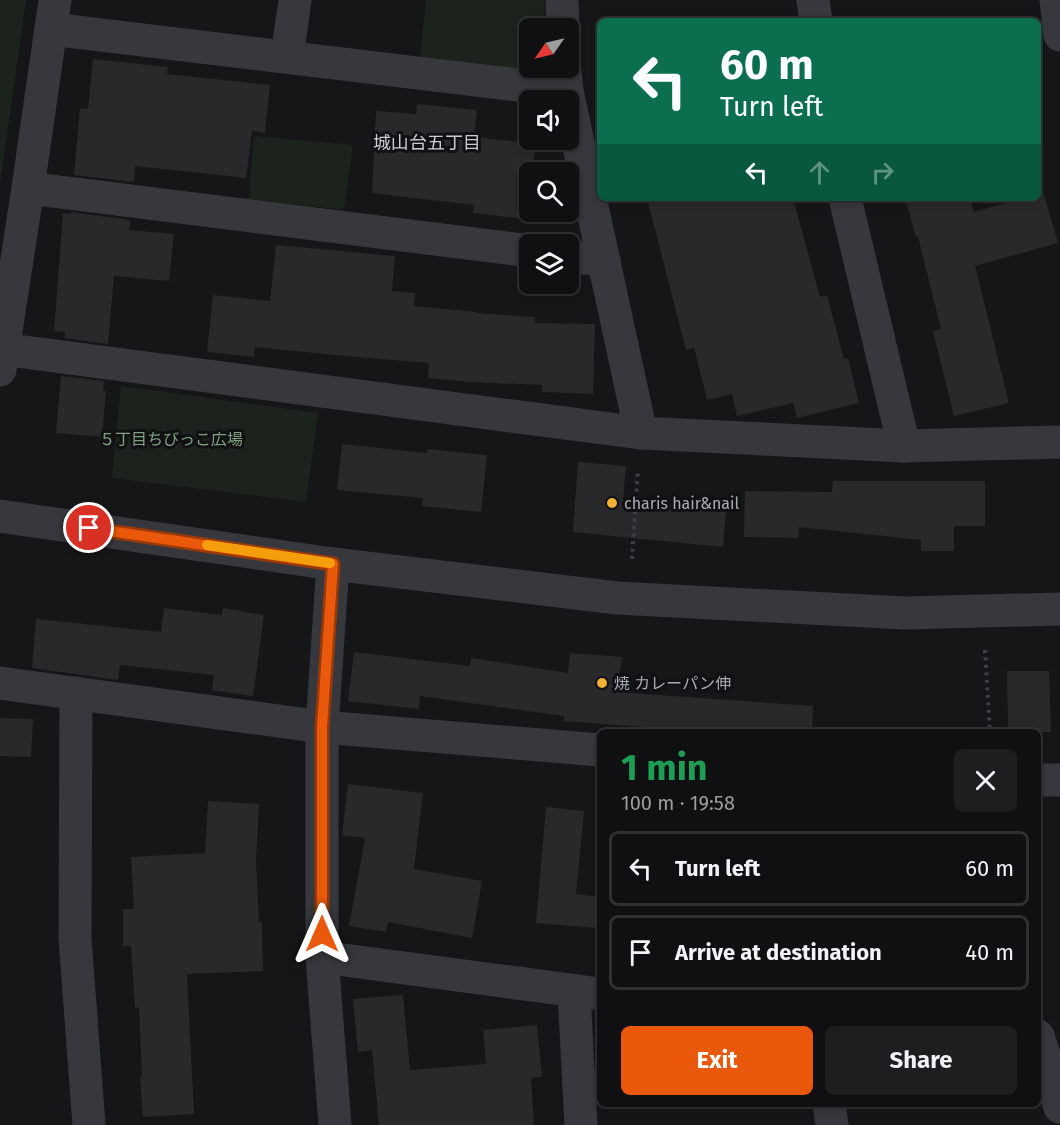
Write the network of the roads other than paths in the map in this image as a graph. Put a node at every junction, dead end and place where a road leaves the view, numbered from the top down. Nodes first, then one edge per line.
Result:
1 (295, 0) edge
2 (562, 0) edge
3 (813, 0) edge
4 (1056, 0) edge
5 (53, 14) edge
6 (563, 18) edge
7 (816, 18) edge
8 (1060, 35) edge
9 (287, 57) junction
10 (566, 79) edge
11 (28, 189) junction
12 (846, 201) edge
13 (519, 250) edge
14 (579, 257) edge
15 (604, 260) junction
16 (1, 360) edge
17 (641, 433) junction
18 (1060, 442) edge
19 (904, 446) junction
20 (0, 516) edge
21 (333, 564) junction
22 (1060, 609) edge
23 (0, 683) edge
24 (76, 693) junction
25 (322, 727) junction
26 (597, 750) edge
27 (1041, 780) edge
28 (1060, 780) edge
29 (322, 957) junction
30 (587, 993) edge
31 (1041, 1046) edge
32 (829, 1107) edge
33 (1060, 1107) edge
34 (89, 1125) edge
35 (335, 1125) edge
36 (581, 1125) edge
37 (832, 1125) edge

1 - 9 street
2 - 6 street
3 - 7 street
4 - 8 street
5 - 9 street
5 - 11 street
9 - 10 street
10 - 15 street
11 - 13 street
11 - 16 street
12 - 19 street
14 - 15 street
15 - 17 street
16 - 17 street
17 - 19 street
18 - 19 street
20 - 21 street
21 - 22 street
21 - 25 street
23 - 24 street
24 - 25 street
24 - 34 street
25 - 26 street
25 - 29 street
27 - 28 street
29 - 30 street
29 - 35 street
30 - 36 street
31 - 33 street
32 - 37 street

